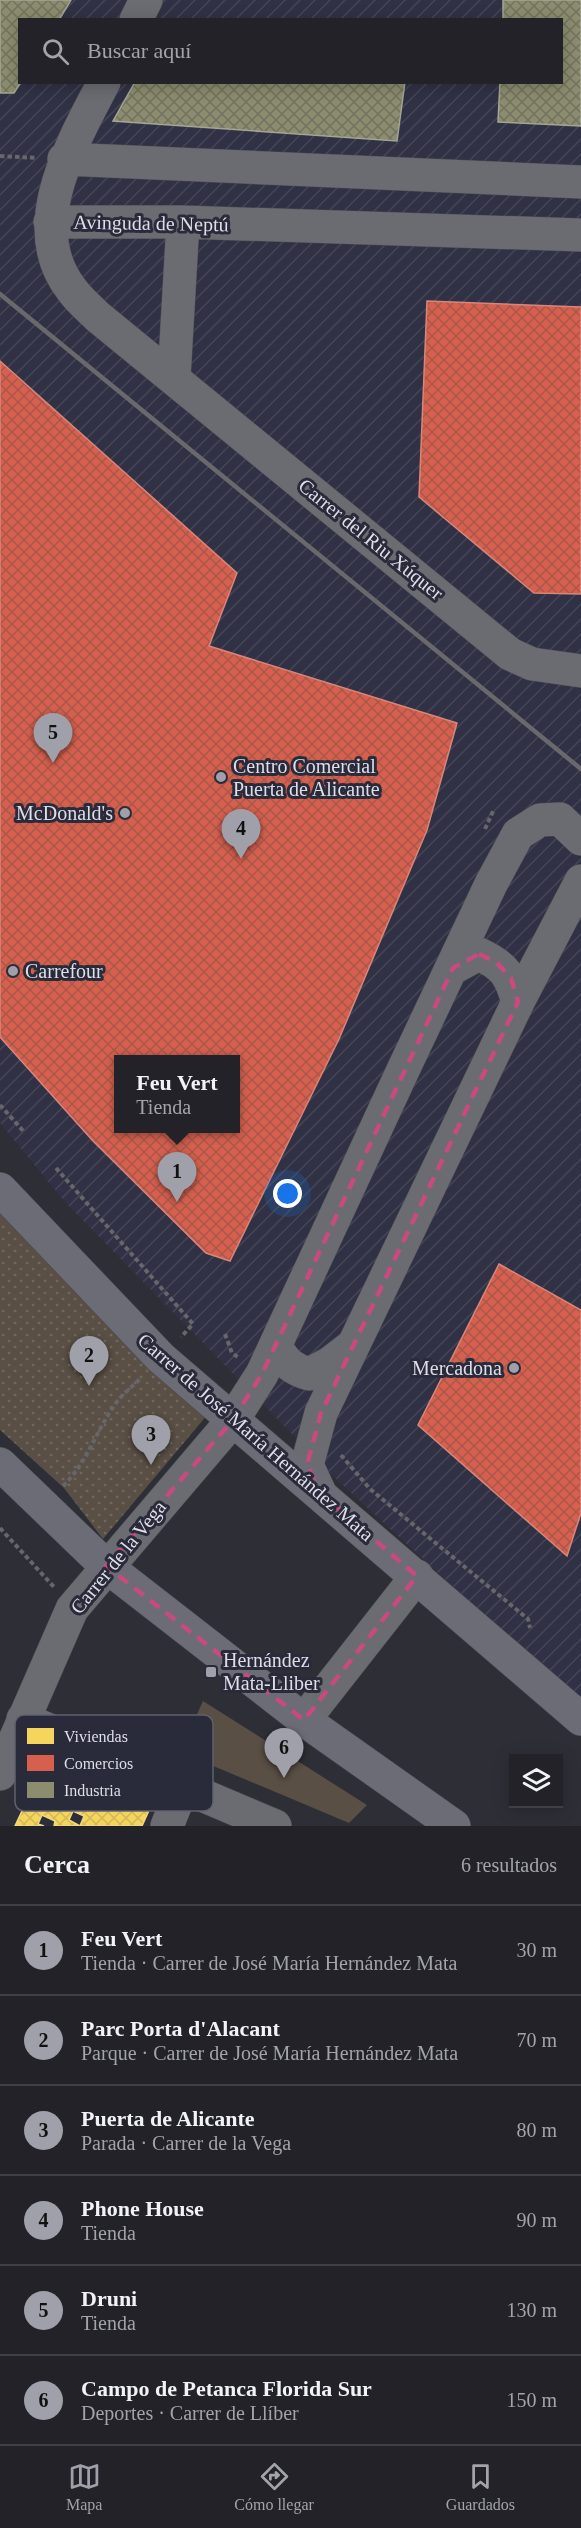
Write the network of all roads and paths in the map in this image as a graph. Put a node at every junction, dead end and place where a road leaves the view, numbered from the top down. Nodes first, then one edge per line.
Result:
1 (146, 0) edge
2 (137, 18) edge
3 (103, 84) edge
4 (0, 156) edge
5 (64, 159) junction
6 (581, 182) edge
7 (50, 222) junction
8 (183, 222) junction
9 (581, 235) edge
10 (174, 378) junction
11 (581, 671) edge
12 (581, 839) edge
13 (581, 881) edge
14 (453, 968) junction
15 (518, 1002) junction
16 (0, 1105) edge
17 (25, 1133) dead end
18 (56, 1168) dead end
19 (0, 1189) edge
20 (225, 1334) dead end
21 (352, 1345) junction
22 (276, 1346) junction
23 (160, 1358) junction
24 (241, 1359) dead end
25 (232, 1421) junction
26 (336, 1450) dead end
27 (0, 1464) edge
28 (56, 1492) dead end
29 (320, 1493) junction
30 (0, 1528) edge
31 (106, 1566) junction
32 (417, 1576) junction
33 (72, 1609) junction
34 (530, 1628) dead end
35 (25, 1715) edge
36 (581, 1719) edge
37 (304, 1720) junction
38 (15, 1738) edge
39 (0, 1774) edge
40 (213, 1799) edge
41 (172, 1811) edge
42 (166, 1826) edge
43 (274, 1826) edge
44 (454, 1826) edge

1 - 2 street
3 - 5 street, Avinguda de Neptú
4 - 5 path
5 - 6 street
5 - 7 street, Avinguda de Neptú
7 - 8 street, Avinguda de Neptú
7 - 10 street, Carrer del Riu Xúquer
8 - 9 street, Avinguda de Neptú
8 - 10 street
10 - 11 street, Carrer del Riu Xúquer
12 - 14 street, Carrer de la Vega
13 - 15 street
14 - 15 street
14 - 22 street, Carrer de la Vega
15 - 21 street
16 - 17 path
18 - 23 path
19 - 23 main road, Carrer de José María Hernández Mata
20 - 24 path
21 - 22 street
21 - 29 street
22 - 25 street, Carrer de la Vega
23 - 25 main road, Carrer de José María Hernández Mata
23 - 28 path
25 - 29 main road, Carrer de José María Hernández Mata
25 - 31 street, Carrer de la Vega
26 - 34 path
27 - 31 main road
29 - 32 main road, Carrer de José María Hernández Mata
30 - 33 path
31 - 33 street, Carrer de la Vega
31 - 37 main road
32 - 36 main road, Carrer de José María Hernández Mata
32 - 37 street
33 - 35 street, Carrer de la Vega
37 - 44 main road
38 - 39 street, Carrer de la Vega
40 - 43 street
41 - 42 street

